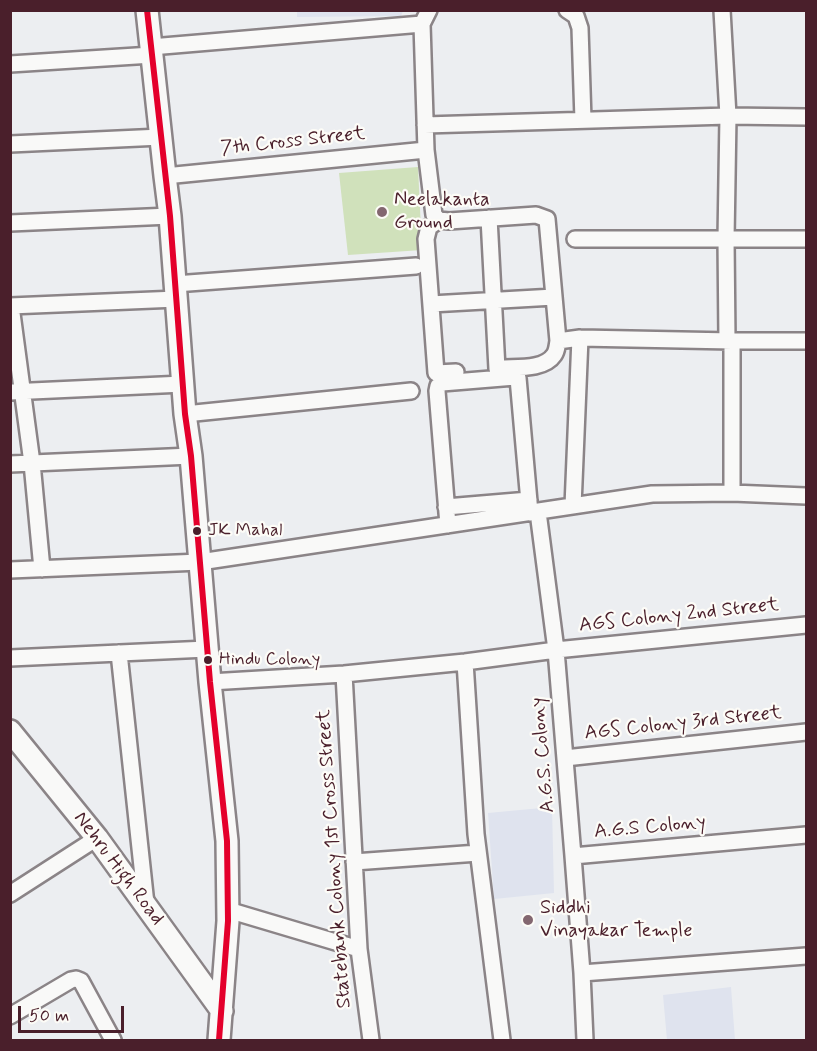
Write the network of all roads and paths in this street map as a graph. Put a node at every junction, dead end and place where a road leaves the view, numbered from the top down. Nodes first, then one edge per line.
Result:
1 (147, 10) edge
2 (567, 10) edge
3 (722, 10) edge
4 (425, 17) edge
5 (151, 51) junction
6 (10, 64) edge
7 (728, 116) junction
8 (807, 117) edge
9 (583, 120) junction
10 (426, 125) junction
11 (161, 137) junction
12 (10, 144) edge
13 (426, 150) junction
14 (165, 176) junction
15 (170, 216) junction
16 (489, 218) junction
17 (439, 220) junction
18 (10, 223) edge
19 (807, 239) edge
20 (574, 240) dead end
21 (726, 240) junction
22 (416, 266) dead end
23 (176, 292) junction
24 (554, 297) junction
25 (493, 300) junction
26 (431, 304) junction
27 (11, 306) edge
28 (580, 338) junction
29 (558, 340) junction
30 (807, 340) edge
31 (730, 341) junction
32 (497, 369) junction
33 (183, 384) junction
34 (16, 391) edge
35 (411, 391) dead end
36 (185, 414) junction
37 (191, 456) junction
38 (32, 463) junction
39 (10, 464) edge
40 (732, 493) junction
41 (807, 496) edge
42 (573, 506) junction
43 (446, 507) junction
44 (532, 509) junction
45 (448, 525) junction
46 (200, 562) junction
47 (42, 569) junction
48 (10, 570) edge
49 (807, 625) edge
50 (207, 649) junction
51 (556, 650) junction
52 (119, 653) junction
53 (10, 658) edge
54 (465, 662) junction
55 (344, 674) junction
56 (210, 682) junction
57 (10, 731) edge
58 (807, 732) edge
59 (565, 758) junction
60 (807, 835) edge
61 (97, 838) junction
62 (478, 852) junction
63 (573, 856) junction
64 (354, 862) junction
65 (10, 894) edge
66 (146, 907) junction
67 (228, 910) junction
68 (358, 949) junction
69 (807, 956) edge
70 (582, 973) junction
71 (222, 1011) junction
72 (10, 1016) edge
73 (113, 1041) edge
74 (219, 1041) edge
75 (371, 1041) edge
76 (502, 1041) edge
77 (585, 1041) edge

1 - 5 street
2 - 9 street
3 - 7 street
4 - 5 street
4 - 10 street
5 - 6 street
5 - 11 street
7 - 8 street
7 - 9 street
7 - 21 street
9 - 10 street
10 - 13 street
11 - 12 street
11 - 14 street
13 - 14 street, 7th Cross Street
13 - 17 street
14 - 15 street
15 - 18 street
15 - 23 street
16 - 17 street
16 - 24 street
16 - 25 street
17 - 26 street
19 - 21 street
20 - 21 street
21 - 31 street
22 - 23 street
23 - 27 street
23 - 33 street
24 - 25 street
24 - 29 street
25 - 26 street
25 - 32 street
26 - 32 street
27 - 34 street
28 - 29 street
28 - 31 street
28 - 42 street
29 - 32 street
30 - 31 street
31 - 40 street
33 - 34 street
33 - 36 street
34 - 38 street
35 - 36 street
36 - 37 street
37 - 38 street
37 - 46 street
38 - 39 street
38 - 47 street
40 - 41 street
40 - 42 street
42 - 44 street
43 - 44 street
43 - 44 street, A.G.S. Colony
43 - 45 street
44 - 45 street
44 - 51 street, A.G.S. Colony
45 - 46 street
46 - 47 street
46 - 50 street
47 - 48 street
49 - 51 street, AGS Colony 2nd Street
50 - 52 street
50 - 56 street
51 - 54 street, AGS Colony 2nd Street
51 - 59 street, A.G.S. Colony
52 - 53 street
52 - 66 street
54 - 55 street, AGS Colony 2nd Street
54 - 62 street
55 - 56 street, AGS Colony 2nd Street
55 - 64 street, Statebank Colony 1st Cross Street
56 - 67 street
57 - 61 street, Nehru High Road
58 - 59 street, AGS Colony 3rd Street
59 - 63 street, A.G.S. Colony
60 - 63 street, A.G.S Colony
61 - 65 street
61 - 66 street, Nehru High Road
62 - 64 street
62 - 76 street
63 - 70 street, A.G.S Colony
64 - 68 street, Statebank Colony 1st Cross Street
66 - 71 street, Nehru High Road
67 - 68 street
67 - 71 street
68 - 75 street, Statebank Colony 1st Cross Street
69 - 70 street
70 - 77 street, A.G.S Colony
71 - 74 street
72 - 73 street

